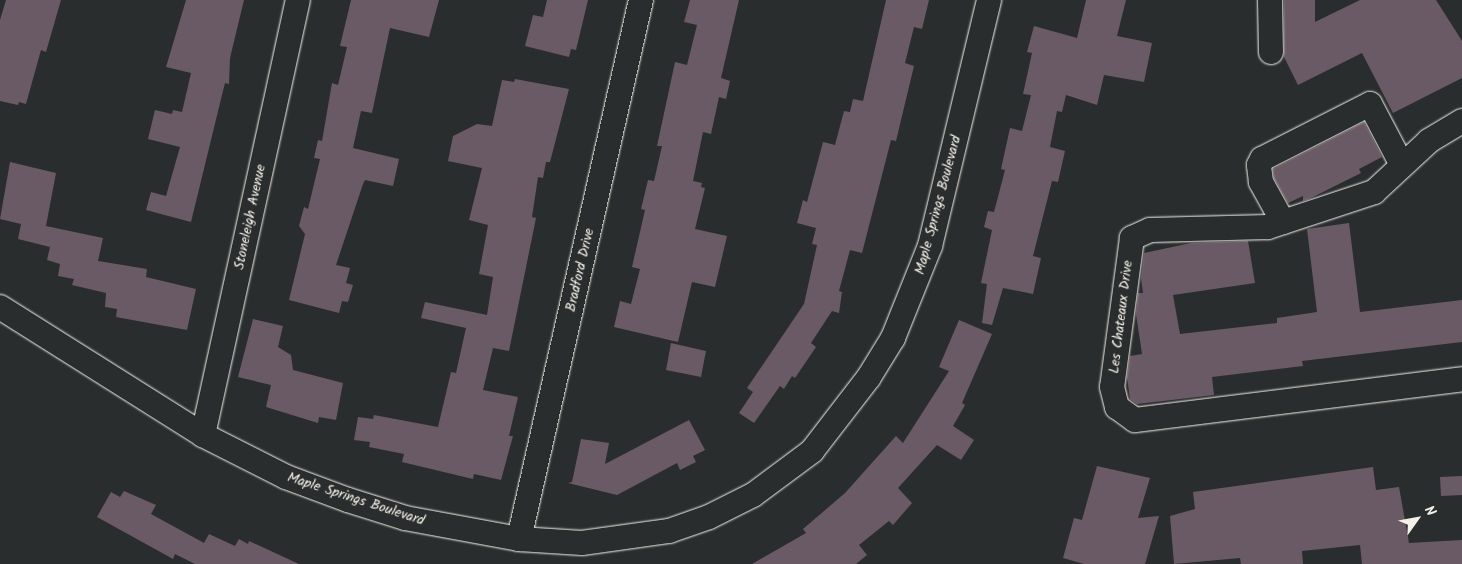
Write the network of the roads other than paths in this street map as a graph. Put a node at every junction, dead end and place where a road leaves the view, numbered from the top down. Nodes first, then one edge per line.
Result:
1 (298, 0) edge
2 (641, 0) edge
3 (989, 0) edge
4 (1270, 0) edge
5 (1270, 52) dead end
6 (1462, 121) edge
7 (1402, 165) junction
8 (1283, 222) junction
9 (0, 307) edge
10 (1462, 379) edge
11 (203, 435) junction
12 (519, 539) junction

1 - 11 street, Stoneleigh Avenue
2 - 12 street, Bradford Drive
3 - 12 street, Maple Springs Boulevard
4 - 5 street
6 - 7 street, Les Chateaux Drive
7 - 8 street, Les Chateaux Drive
7 - 8 street
8 - 10 street, Les Chateaux Drive
9 - 11 street, Maple Springs Boulevard
11 - 12 street, Maple Springs Boulevard

